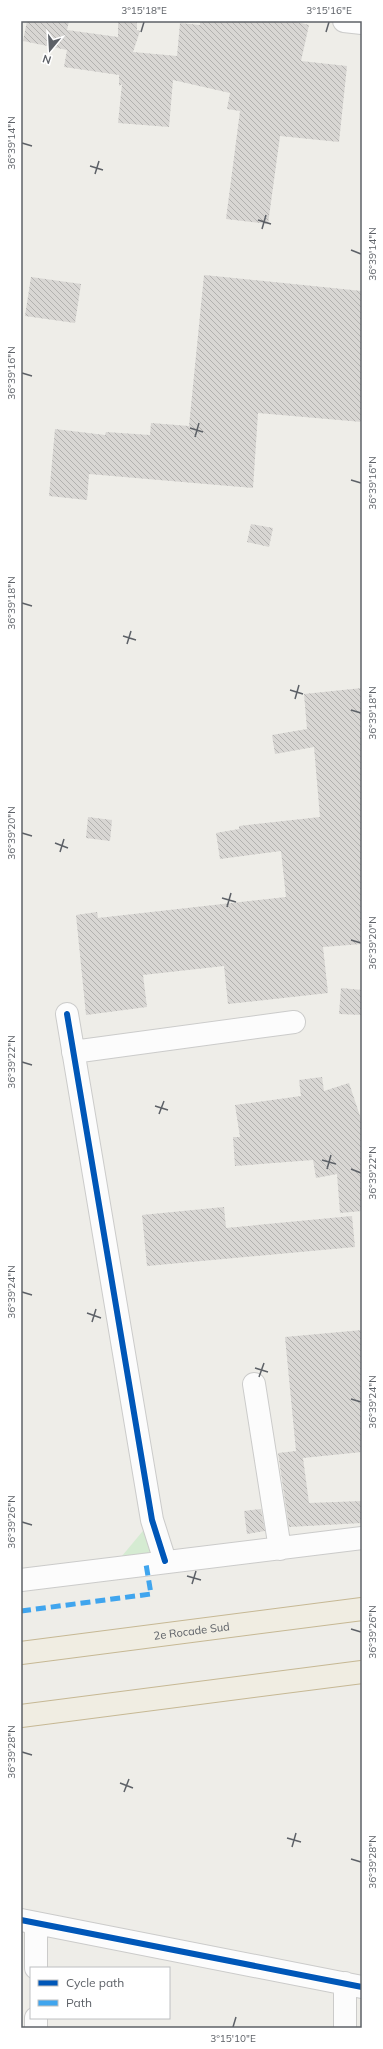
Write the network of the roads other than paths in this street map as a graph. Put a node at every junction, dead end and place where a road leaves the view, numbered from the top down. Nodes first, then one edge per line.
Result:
1 (344, 21) edge
2 (362, 23) edge
3 (67, 1014) dead end
4 (294, 1022) dead end
5 (73, 1052) junction
6 (254, 1384) dead end
7 (362, 1538) edge
8 (280, 1549) junction
9 (166, 1561) junction
10 (21, 1580) edge
11 (362, 1609) edge
12 (21, 1653) edge
13 (362, 1672) edge
14 (21, 1716) edge
15 (28, 1922) edge
16 (36, 1967) edge
17 (353, 1985) edge
18 (345, 2028) edge

1 - 2 street
3 - 5 street
4 - 5 street
5 - 9 street
6 - 8 street
7 - 8 street
8 - 9 street
9 - 10 street
11 - 12 highway, 2e Rocade Sud
13 - 14 highway
15 - 16 street
15 - 17 street
17 - 18 street

